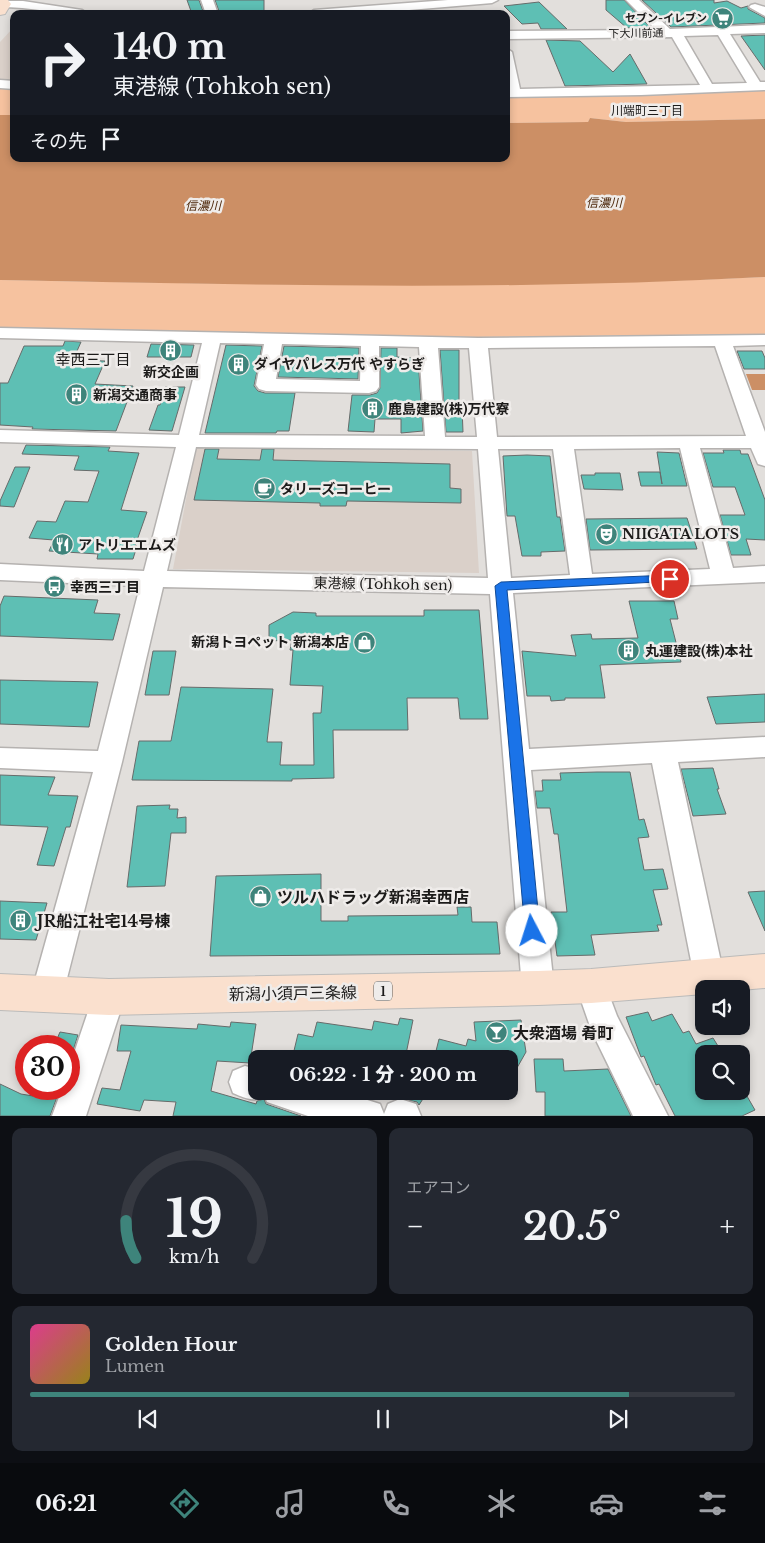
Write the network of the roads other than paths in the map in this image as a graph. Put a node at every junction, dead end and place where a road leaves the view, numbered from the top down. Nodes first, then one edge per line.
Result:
1 (492, 0) edge
2 (632, 0) edge
3 (479, 1) edge
4 (1, 5) edge
5 (58, 10) edge
6 (366, 10) edge
7 (765, 29) edge
8 (722, 31) junction
9 (672, 33) junction
10 (510, 35) edge
11 (761, 86) edge
12 (708, 88) junction
13 (510, 93) edge
14 (0, 333) edge
15 (214, 336) junction
16 (274, 338) junction
17 (370, 340) junction
18 (765, 340) edge
19 (722, 341) junction
20 (428, 342) junction
21 (478, 344) junction
22 (0, 436) edge
23 (189, 441) junction
24 (435, 442) junction
25 (688, 442) junction
26 (489, 443) junction
27 (563, 444) junction
28 (763, 448) edge
29 (0, 572) edge
30 (765, 574) edge
31 (724, 577) junction
32 (154, 579) junction
33 (582, 582) junction
34 (501, 586) junction
35 (765, 747) edge
36 (663, 752) junction
37 (0, 758) edge
38 (516, 760) junction
39 (109, 762) junction
40 (765, 971) edge
41 (709, 976) junction
42 (591, 986) junction
43 (538, 988) junction
44 (0, 992) edge
45 (47, 994) junction
46 (109, 997) junction
47 (311, 1100) edge
48 (68, 1116) edge
49 (368, 1116) edge
50 (651, 1116) edge

1 - 3 street
2 - 9 street
3 - 6 street
4 - 5 street
7 - 8 street, 下大川前通
8 - 9 street, 下大川前通
8 - 11 street
9 - 10 street, 下大川前通
9 - 12 street
11 - 12 street
12 - 13 street
14 - 15 street
15 - 16 street
15 - 23 street
16 - 17 street
16 - 17 street
17 - 20 street
18 - 19 street
19 - 21 street
19 - 28 street
20 - 21 street
20 - 24 street
21 - 26 street
22 - 23 street
23 - 24 street
23 - 32 street
24 - 26 street
25 - 27 street
25 - 28 street
25 - 31 street
26 - 27 street
26 - 34 street
27 - 33 street
29 - 32 street, 東港線 (Tohkoh sen)
30 - 31 street, 東港線 (Tohkoh sen)
31 - 33 street, 東港線 (Tohkoh sen)
32 - 34 street, 東港線 (Tohkoh sen)
32 - 39 street
33 - 34 street, 東港線 (Tohkoh sen)
34 - 38 street
35 - 36 street
36 - 38 street
36 - 41 street
37 - 39 street
38 - 43 street
39 - 45 street
40 - 41 main road, 新潟小須戸三条線 / 1
41 - 42 main road, 新潟小須戸三条線 / 1
42 - 43 main road, 新潟小須戸三条線 / 1
42 - 50 street
43 - 46 main road, 新潟小須戸三条線 / 1
44 - 45 main road, 新潟小須戸三条線 / 1
45 - 46 main road, 新潟小須戸三条線 / 1
46 - 48 street
47 - 49 street

